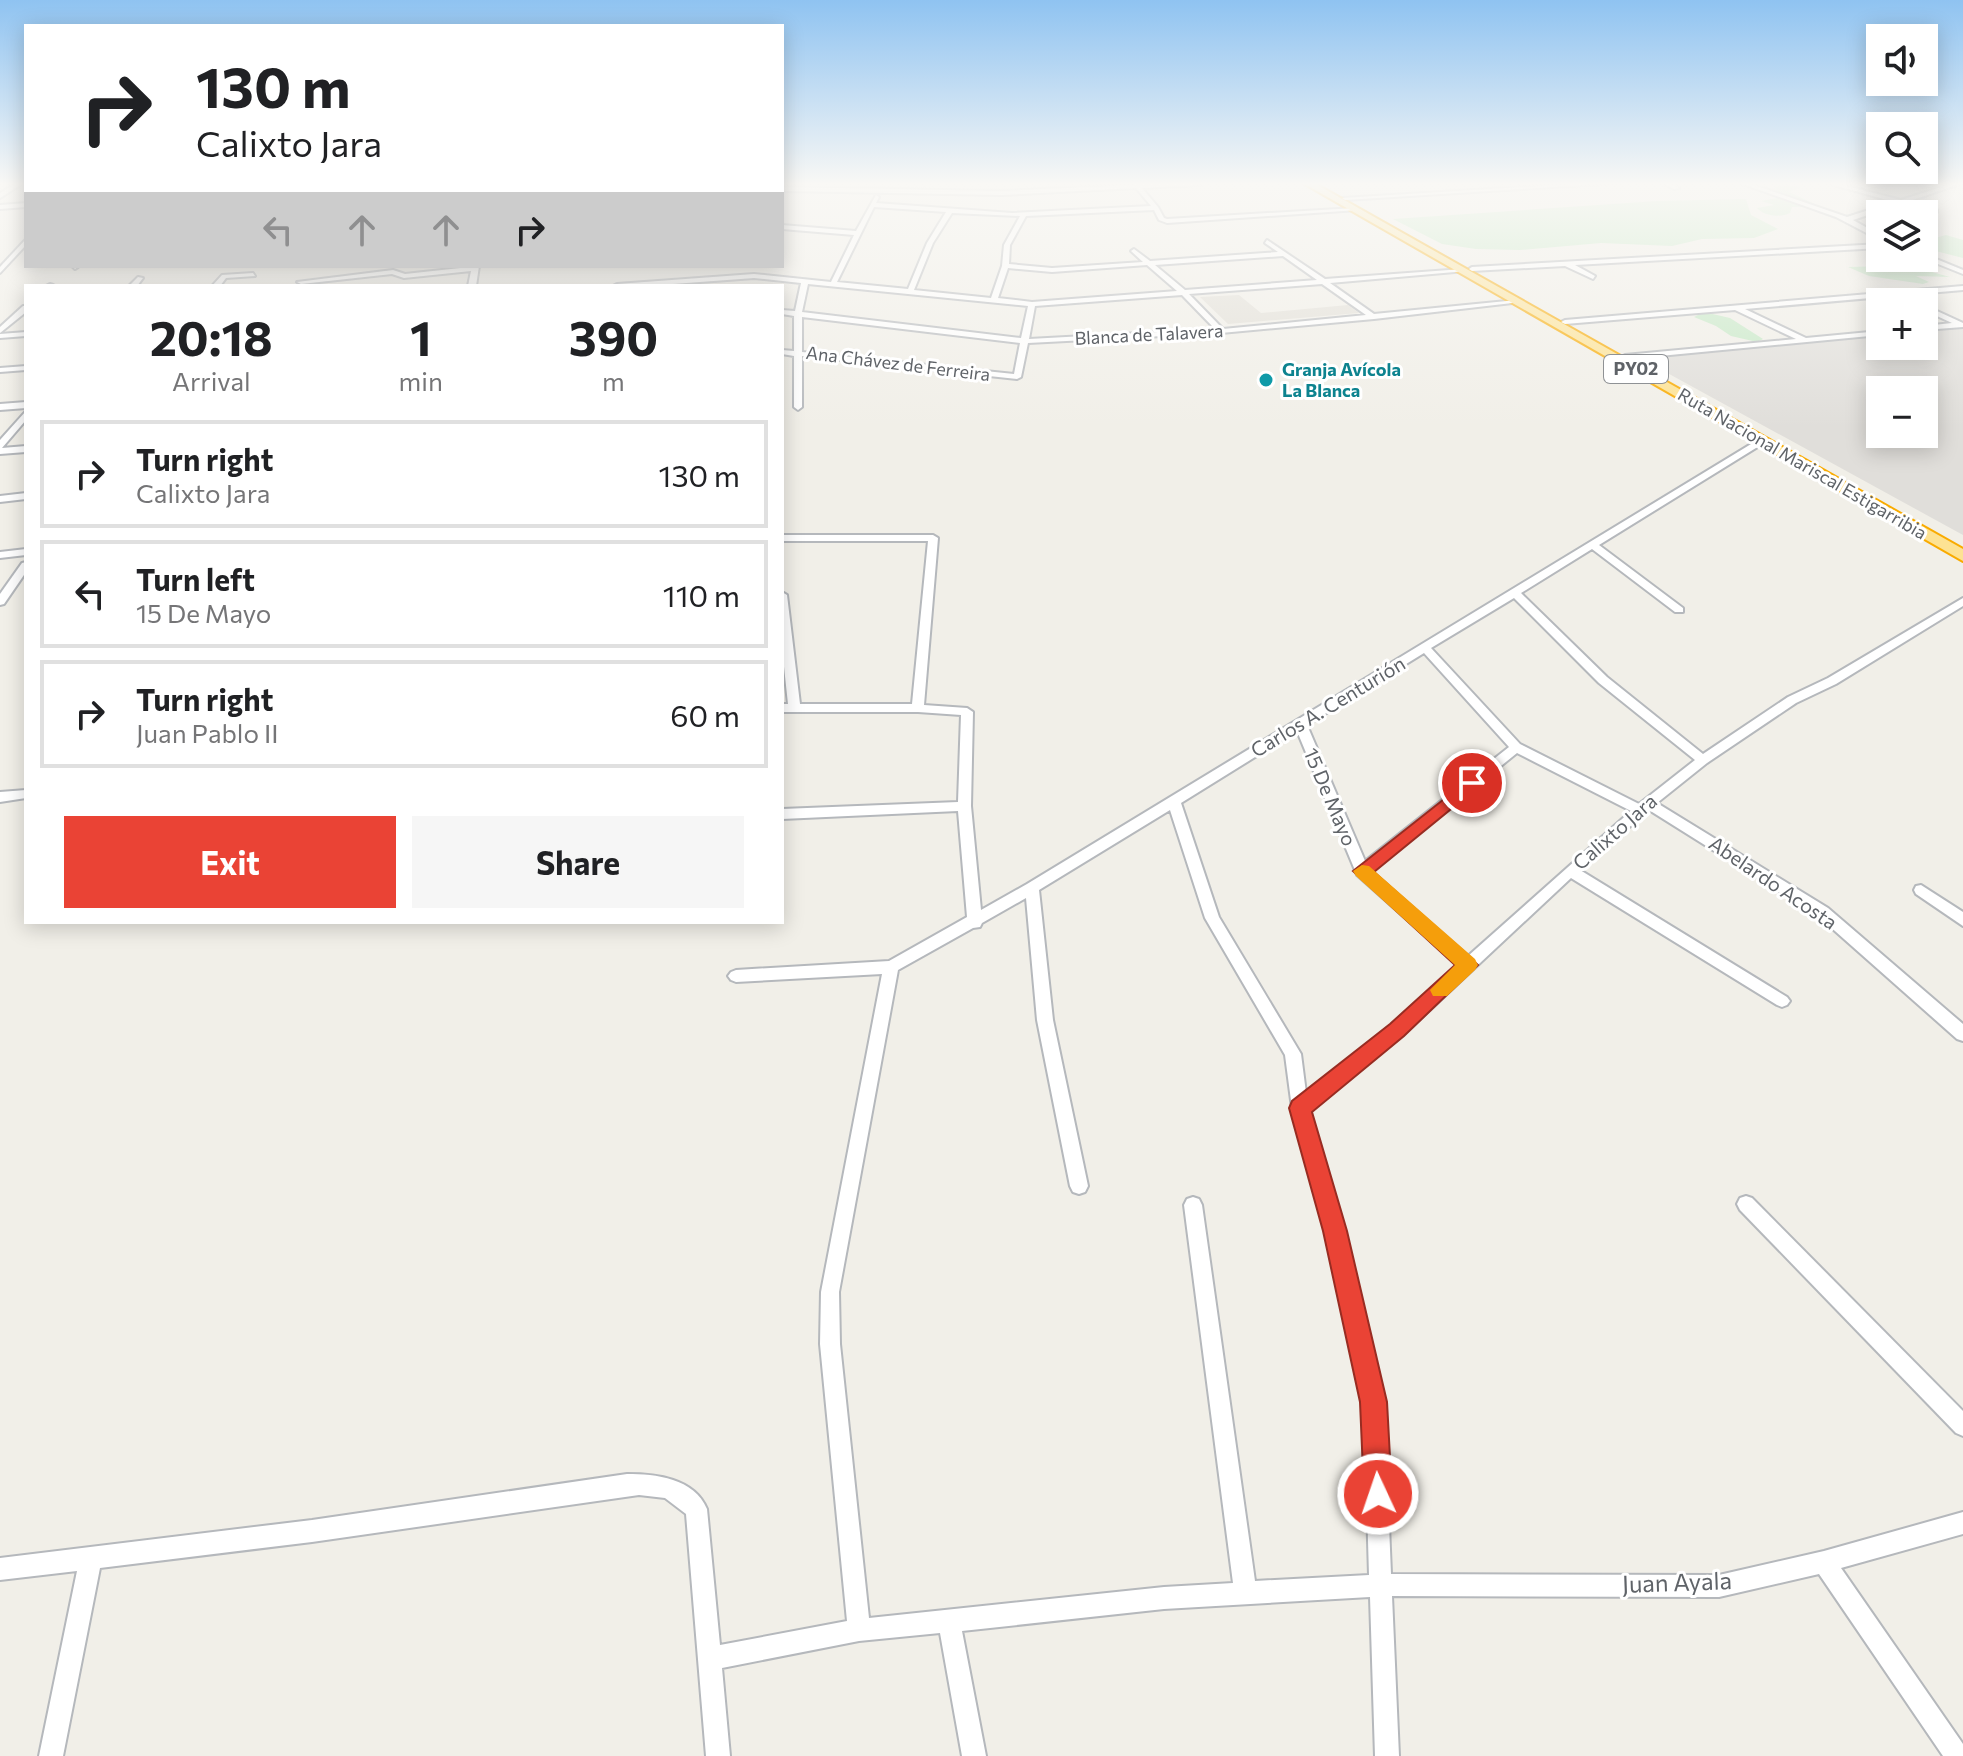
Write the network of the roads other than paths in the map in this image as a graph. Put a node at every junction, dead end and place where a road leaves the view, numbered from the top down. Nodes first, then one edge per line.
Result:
1 (842, 265) edge
2 (921, 265) edge
3 (1121, 265) edge
4 (1150, 265) edge
5 (1300, 265) edge
6 (1458, 265) edge
7 (1458, 265) edge
8 (1538, 265) edge
9 (1569, 265) edge
10 (1005, 266) joint
11 (476, 268) edge
12 (754, 268) edge
13 (395, 269) edge
14 (1467, 270) junction
15 (305, 274) dead end
16 (253, 275) dead end
17 (754, 276) junction
18 (1593, 277) dead end
19 (140, 278) dead end
20 (805, 281) junction
21 (1324, 282) junction
22 (135, 284) edge
23 (218, 284) edge
24 (300, 284) edge
25 (644, 284) edge
26 (833, 284) junction
27 (1963, 288) edge
28 (1938, 290) edge
29 (910, 292) junction
30 (1184, 293) junction
31 (1866, 297) edge
32 (993, 301) junction
33 (1517, 302) junction
34 (1032, 304) junction
35 (1737, 308) junction
36 (24, 310) edge
37 (784, 312) edge
38 (798, 313) junction
39 (1938, 313) edge
40 (1374, 317) junction
41 (1565, 322) junction
42 (1962, 324) edge
43 (1938, 327) edge
44 (1221, 331) junction
45 (0, 334) edge
46 (24, 334) edge
47 (1866, 334) edge
48 (1805, 340) junction
49 (1025, 341) junction
50 (784, 352) edge
51 (797, 352) junction
52 (1628, 357) junction
53 (24, 368) edge
54 (0, 370) edge
55 (24, 405) edge
56 (0, 407) edge
57 (798, 407) dead end
58 (24, 417) edge
59 (1761, 441) junction
60 (0, 448) edge
61 (24, 449) edge
62 (24, 496) edge
63 (0, 499) edge
64 (784, 538) edge
65 (1591, 544) junction
66 (1963, 546) edge
67 (24, 552) edge
68 (0, 555) edge
69 (1963, 556) edge
70 (24, 568) edge
71 (1515, 593) junction
72 (1963, 601) edge
73 (0, 602) edge
74 (1679, 610) dead end
75 (784, 633) edge
76 (1425, 648) junction
77 (788, 708) edge
78 (918, 708) junction
79 (1300, 724) junction
80 (1516, 747) junction
81 (1703, 760) junction
82 (24, 794) edge
83 (0, 797) edge
84 (1174, 801) junction
85 (964, 806) junction
86 (1644, 806) junction
87 (784, 814) edge
88 (1362, 871) junction
89 (1570, 871) junction
90 (1032, 888) junction
91 (1921, 890) dead end
92 (1963, 920) edge
93 (975, 923) junction
94 (1468, 965) junction
95 (891, 967) junction
96 (736, 976) dead end
97 (1782, 1001) dead end
98 (1963, 1034) edge
99 (1300, 1108) junction
100 (1079, 1186) dead end
101 (1746, 1204) dead end
102 (1193, 1205) dead end
103 (1963, 1426) edge
104 (1963, 1523) edge
105 (91, 1557) junction
106 (1824, 1562) junction
107 (0, 1569) edge
108 (1383, 1585) junction
109 (1246, 1594) junction
110 (949, 1620) junction
111 (859, 1630) junction
112 (709, 1659) junction
113 (51, 1756) edge
114 (718, 1756) edge
115 (974, 1756) edge
116 (1387, 1756) edge
117 (1957, 1756) edge

1 - 26 street
2 - 29 street
3 - 10 street
4 - 30 street
5 - 21 street
6 - 14 highway, Ruta Nacional Mariscal Estigarribia / PY02
7 - 14 highway, Ruta Nacional Mariscal Estigarribia / PY02
8 - 14 street
9 - 18 street
10 - 32 street
11 - 13 street
12 - 17 street
13 - 24 street
14 - 21 street
14 - 33 highway, Ruta Nacional Mariscal Estigarribia / PY02
14 - 41 highway, Ruta Nacional Mariscal Estigarribia / PY02
15 - 24 street
16 - 23 street
17 - 20 street
17 - 25 street
19 - 22 street
20 - 26 street
20 - 38 street
21 - 30 street
21 - 40 street
26 - 29 street
27 - 28 street
29 - 32 street
30 - 34 street
30 - 44 street
31 - 35 street
32 - 34 street
33 - 40 street, Blanca de Talavera
33 - 59 highway, Ruta Nacional Mariscal Estigarribia / PY02
34 - 49 street
35 - 41 street
35 - 48 street
36 - 45 street
37 - 38 street, Blanca de Talavera
38 - 49 street, Blanca de Talavera
38 - 51 street
39 - 42 street
40 - 44 street, Blanca de Talavera
41 - 52 highway, Ruta Nacional Mariscal Estigarribia / PY02
42 - 43 street
44 - 49 street, Blanca de Talavera
45 - 46 street
47 - 48 street
48 - 52 street
49 - 51 street, Ana Chávez de Ferreira
50 - 51 street, Ana Chávez de Ferreira
51 - 57 street
52 - 66 highway, Ruta Nacional Mariscal Estigarribia / PY02
53 - 54 street
55 - 56 street
58 - 60 street
59 - 65 street, Carlos A. Centurión
59 - 69 highway, Ruta Nacional Mariscal Estigarribia / PY02
60 - 61 street
62 - 63 street
64 - 78 street
65 - 71 street, Carlos A. Centurión
65 - 74 street
67 - 68 street
70 - 73 street
71 - 76 street, Carlos A. Centurión
71 - 81 street
72 - 81 street, Calixto Jara
75 - 77 street
76 - 79 street, Carlos A. Centurión
76 - 80 street
77 - 78 street
78 - 85 street
79 - 84 street, Carlos A. Centurión
79 - 88 street, 15 De Mayo
80 - 86 street, Abelardo Acosta
80 - 88 street
81 - 86 street, Calixto Jara
82 - 83 street
84 - 90 street, Carlos A. Centurión
84 - 99 street
85 - 87 street
85 - 93 street
86 - 89 street, Calixto Jara
86 - 98 street, Abelardo Acosta
88 - 94 street, 15 De Mayo
89 - 94 street, Calixto Jara
89 - 97 street
90 - 93 street, Carlos A. Centurión
90 - 100 street
91 - 92 street
93 - 95 street, Carlos A. Centurión
94 - 99 street, Calixto Jara
95 - 96 street
95 - 111 street
99 - 108 street
101 - 103 street
102 - 109 street
104 - 106 street, Juan Ayala
105 - 107 street
105 - 112 street
105 - 113 street
106 - 108 street, Juan Ayala
106 - 117 street
108 - 109 street, Juan Ayala
108 - 116 street
109 - 110 street, Juan Ayala
110 - 111 street, Juan Ayala
110 - 115 street
111 - 112 street, Juan Ayala
112 - 114 street

